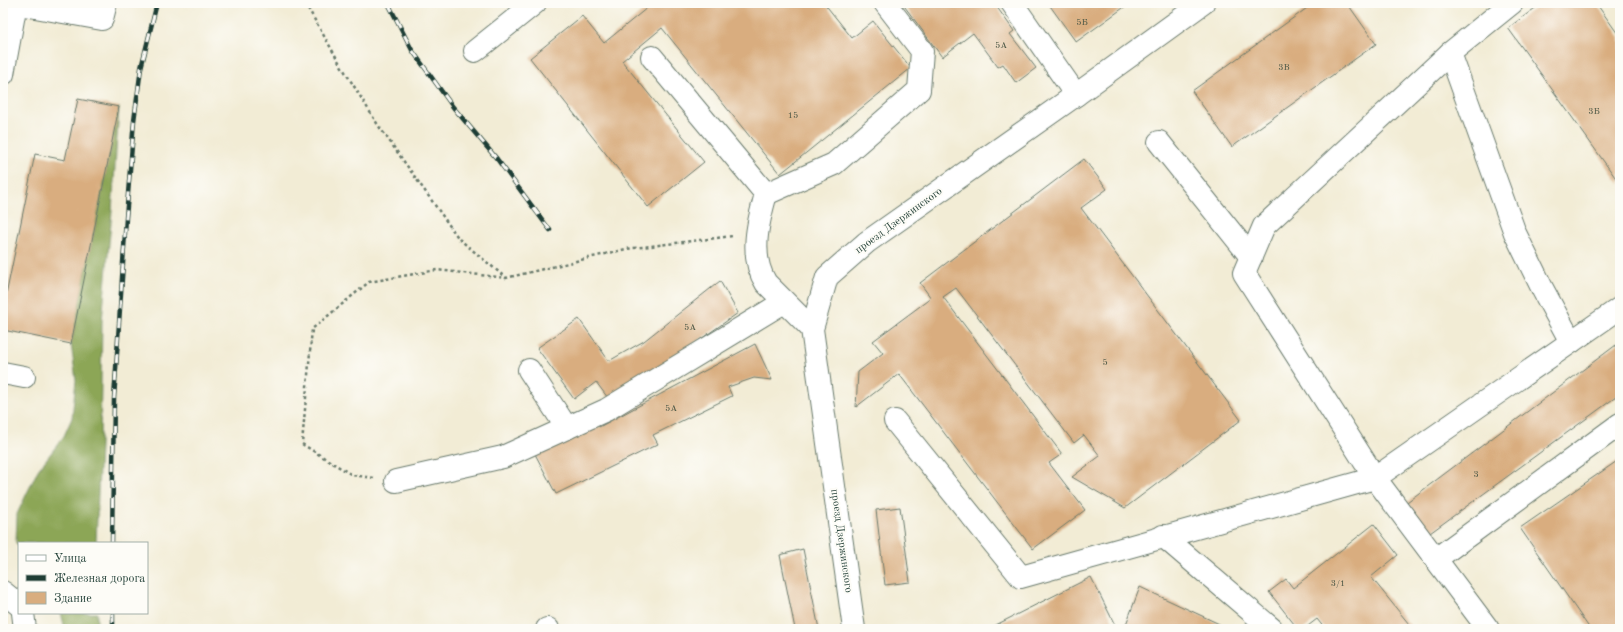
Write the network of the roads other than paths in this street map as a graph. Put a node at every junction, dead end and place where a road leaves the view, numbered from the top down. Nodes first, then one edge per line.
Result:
1 (13, 3) edge
2 (16, 3) edge
3 (106, 3) edge
4 (535, 3) edge
5 (885, 3) edge
6 (1012, 3) edge
7 (1203, 3) edge
8 (1512, 3) edge
9 (475, 51) dead end
10 (1450, 53) junction
11 (652, 57) dead end
12 (3, 74) edge
13 (1076, 95) junction
14 (1158, 142) dead end
15 (766, 194) junction
16 (1251, 258) junction
17 (784, 302) junction
18 (1620, 308) edge
19 (812, 329) junction
20 (1571, 342) junction
21 (529, 370) dead end
22 (3, 373) edge
23 (24, 377) dead end
24 (895, 421) dead end
25 (1620, 424) edge
26 (567, 428) junction
27 (1375, 478) junction
28 (396, 481) road end
29 (1163, 536) junction
30 (1436, 559) junction
31 (3, 592) edge
32 (18, 604) edge
33 (23, 614) edge
34 (25, 629) edge
35 (854, 629) edge
36 (1272, 629) edge
37 (1488, 629) edge

1 - 2 street
2 - 3 street
2 - 12 street
4 - 9 street
5 - 15 street
6 - 13 street
7 - 13 street, проезд Дзержинского
8 - 10 street
10 - 16 street
10 - 20 street
11 - 15 street
13 - 19 street, проезд Дзержинского
14 - 16 street
15 - 17 street
16 - 27 street
17 - 19 street
17 - 26 street
18 - 20 street
19 - 35 street, проезд Дзержинского
20 - 27 street
21 - 26 street
22 - 23 street
24 - 29 street
25 - 30 street
26 - 28 street
27 - 29 street
27 - 30 street
29 - 36 street
30 - 37 street
31 - 32 street
33 - 34 street

